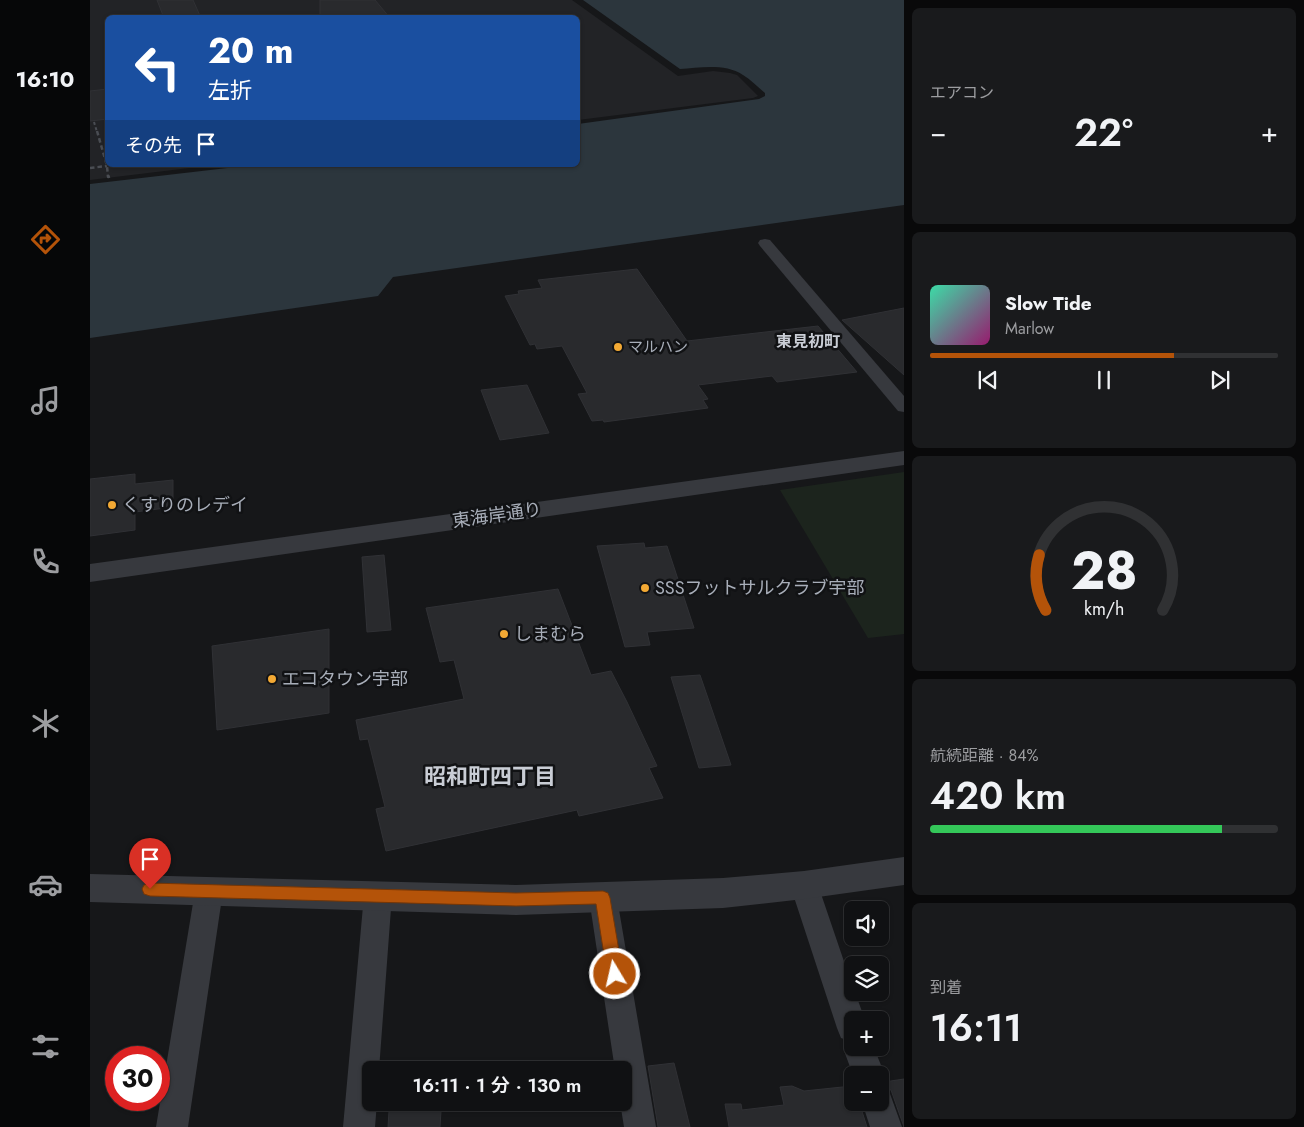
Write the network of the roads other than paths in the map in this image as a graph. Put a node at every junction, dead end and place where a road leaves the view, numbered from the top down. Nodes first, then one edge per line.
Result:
1 (765, 243) dead end
2 (904, 407) edge
3 (904, 444) edge
4 (904, 458) edge
5 (90, 556) edge
6 (90, 573) edge
7 (904, 871) edge
8 (804, 885) junction
9 (90, 888) edge
10 (209, 891) junction
11 (378, 895) junction
12 (603, 898) junction
13 (846, 1011) edge
14 (881, 1111) edge
15 (172, 1127) edge
16 (358, 1127) edge
17 (640, 1127) edge
18 (886, 1127) edge

1 - 2 street
3 - 5 street, 東海岸通り
4 - 6 street, 東海岸通り
7 - 8 street
8 - 12 street
8 - 13 street
9 - 10 street
10 - 11 street
10 - 15 street
11 - 12 street
11 - 16 street
12 - 17 street
14 - 18 street

